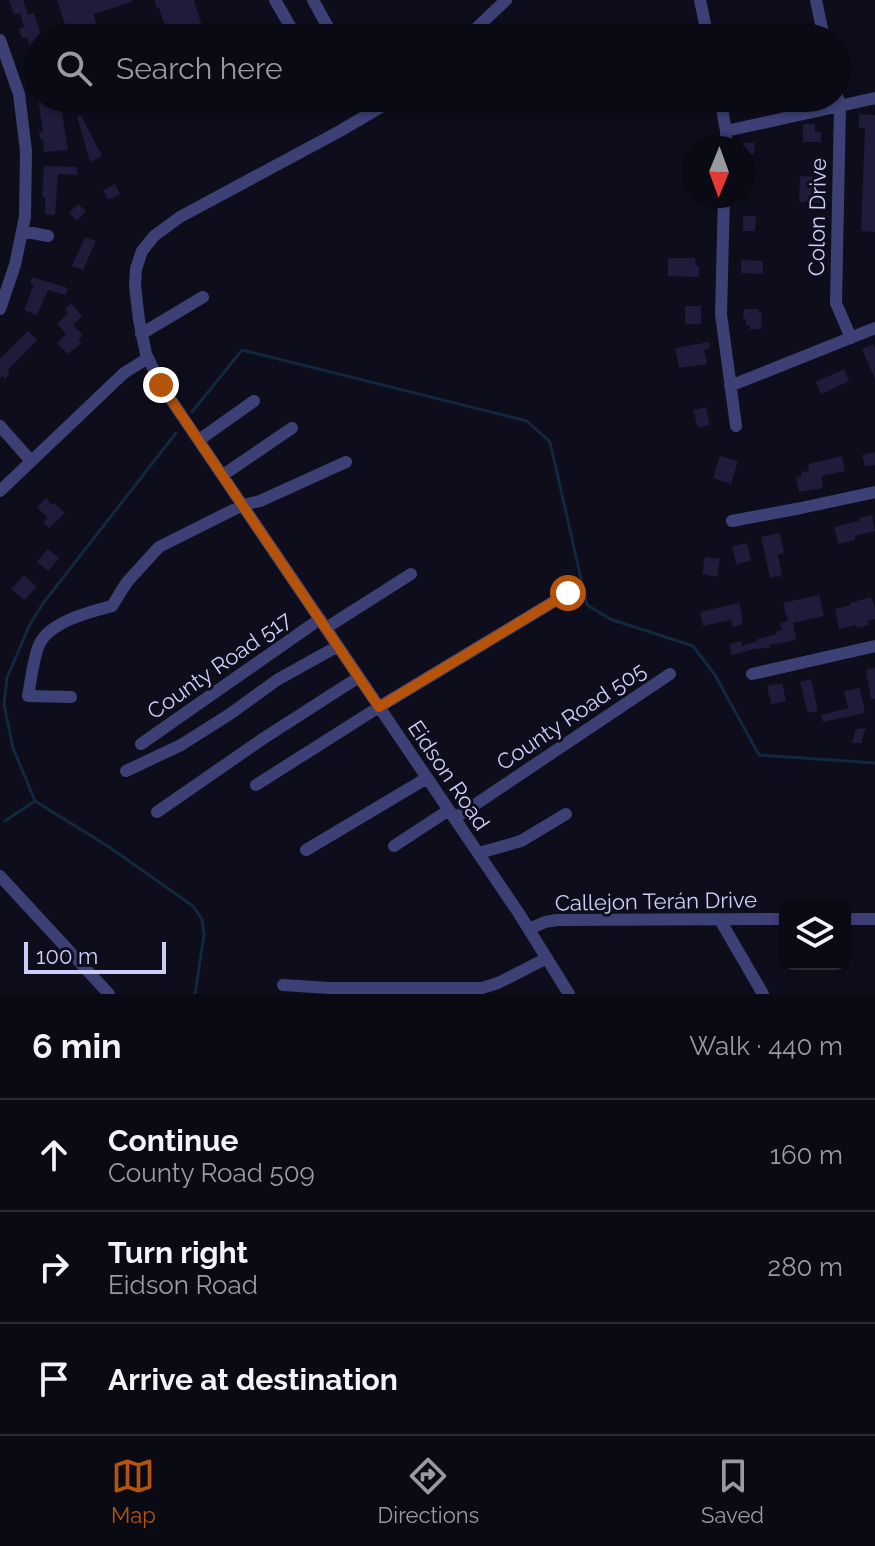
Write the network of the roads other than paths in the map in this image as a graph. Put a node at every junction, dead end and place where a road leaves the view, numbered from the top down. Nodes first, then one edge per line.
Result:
1 (275, 0) edge
2 (313, 0) edge
3 (506, 0) edge
4 (700, 0) edge
5 (816, 0) edge
6 (289, 24) edge
7 (326, 24) edge
8 (481, 24) edge
9 (705, 24) edge
10 (821, 24) edge
11 (0, 40) edge
12 (875, 98) edge
13 (851, 100) edge
14 (362, 112) edge
15 (723, 112) edge
16 (797, 112) edge
17 (838, 112) edge
18 (726, 131) junction
19 (726, 136) edge
20 (724, 208) edge
21 (22, 231) junction
22 (48, 236) dead end
23 (203, 297) dead end
24 (0, 309) edge
25 (875, 328) edge
26 (141, 334) junction
27 (851, 338) junction
28 (148, 358) junction
29 (730, 386) junction
30 (254, 401) dead end
31 (0, 426) edge
32 (736, 426) dead end
33 (292, 428) dead end
34 (199, 440) junction
35 (31, 461) junction
36 (346, 462) dead end
37 (223, 475) junction
38 (0, 491) edge
39 (875, 492) edge
40 (243, 505) junction
41 (732, 521) dead end
42 (411, 574) dead end
43 (568, 593) dead end
44 (323, 624) junction
45 (338, 646) junction
46 (875, 646) edge
47 (670, 674) dead end
48 (752, 674) dead end
49 (359, 677) junction
50 (71, 697) dead end
51 (379, 707) junction
52 (141, 744) dead end
53 (126, 771) dead end
54 (427, 778) junction
55 (256, 785) dead end
56 (157, 812) dead end
57 (452, 814) junction
58 (566, 814) dead end
59 (394, 846) dead end
60 (306, 850) dead end
61 (479, 853) junction
62 (0, 876) edge
63 (779, 919) edge
64 (851, 919) edge
65 (875, 919) edge
66 (720, 920) junction
67 (529, 929) junction
68 (547, 958) junction
69 (283, 985) dead end
70 (109, 994) edge
71 (569, 994) edge
72 (763, 994) edge

1 - 6 street
2 - 7 street
3 - 8 street
4 - 9 street
5 - 10 street
11 - 21 street
12 - 13 street
14 - 26 street, Eidson Road
15 - 18 street
16 - 18 street
17 - 27 street, Colon Drive
18 - 19 street
20 - 29 street
21 - 22 street
21 - 24 street
23 - 26 street
25 - 27 street
26 - 28 street, Eidson Road
27 - 29 street
28 - 34 street, Eidson Road
28 - 35 street
29 - 32 street
30 - 34 street
31 - 35 street
33 - 37 street
34 - 37 street, Eidson Road
35 - 38 street
36 - 40 street
37 - 40 street, Eidson Road
39 - 41 street
40 - 44 street, Eidson Road
40 - 50 street
42 - 44 street, County Road 517
43 - 51 street
44 - 45 street, Eidson Road
44 - 52 street, County Road 517
45 - 49 street, Eidson Road
45 - 53 street
46 - 48 street
47 - 57 street, County Road 505
49 - 51 street, Eidson Road
49 - 56 street
51 - 54 street, Eidson Road
51 - 55 street
54 - 57 street, Eidson Road
54 - 60 street
57 - 59 street, County Road 505
57 - 61 street, Eidson Road
58 - 61 street
61 - 67 street, Eidson Road
62 - 70 street
63 - 66 street, Callejon Terán Drive
64 - 65 street
66 - 67 street, Callejon Terán Drive
66 - 72 street
67 - 68 street, Eidson Road
68 - 69 street
68 - 71 street, Eidson Road

